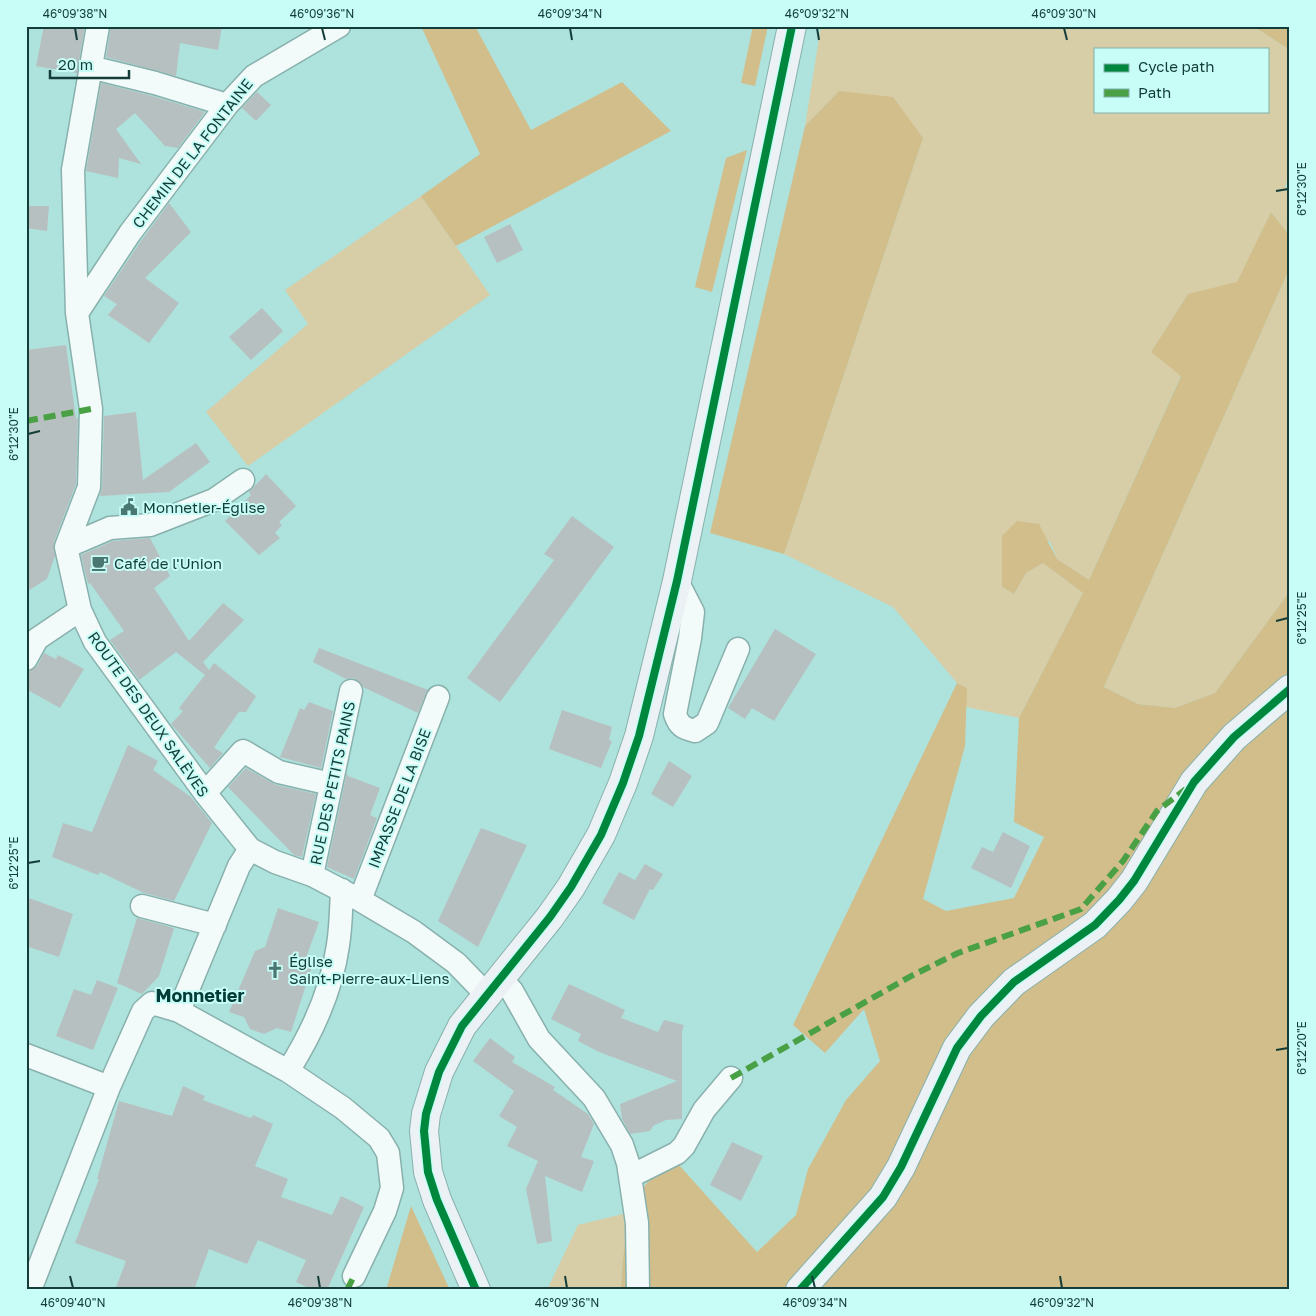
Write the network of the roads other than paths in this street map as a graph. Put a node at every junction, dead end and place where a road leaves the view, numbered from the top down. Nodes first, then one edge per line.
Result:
1 (98, 26) edge
2 (339, 26) edge
3 (792, 26) edge
4 (90, 68) junction
5 (227, 105) junction
6 (77, 314) junction
7 (243, 480) dead end
8 (66, 547) junction
9 (677, 581) junction
10 (80, 610) junction
11 (738, 649) dead end
12 (26, 658) edge
13 (1290, 689) edge
14 (351, 691) dead end
15 (438, 696) dead end
16 (331, 784) junction
17 (205, 793) junction
18 (250, 849) junction
19 (312, 875) junction
20 (351, 895) junction
21 (142, 906) dead end
22 (215, 925) junction
23 (493, 986) junction
24 (179, 1011) junction
25 (26, 1055) edge
26 (288, 1071) junction
27 (731, 1078) dead end
28 (109, 1087) junction
29 (631, 1176) junction
30 (354, 1276) dead end
31 (30, 1290) edge
32 (476, 1290) edge
33 (638, 1290) edge
34 (800, 1290) edge

1 - 4 street
2 - 5 street, CHEMIN DE LA FONTAINE
3 - 9 street
4 - 5 street
4 - 6 street
5 - 6 street, CHEMIN DE LA FONTAINE
6 - 8 street
7 - 8 street
8 - 10 street, ROUTE DES DEUX SALÈVES
9 - 11 street
9 - 23 street
10 - 12 street
10 - 17 street, ROUTE DES DEUX SALÈVES
13 - 34 street
14 - 16 street, RUE DES PETITS PAINS
15 - 20 street, IMPASSE DE LA BISE
16 - 17 street
16 - 19 street, RUE DES PETITS PAINS
17 - 18 street, ROUTE DES DEUX SALÈVES
18 - 19 street, ROUTE DES DEUX SALÈVES
18 - 22 street
19 - 20 street, ROUTE DES DEUX SALÈVES
20 - 23 street, ROUTE DES DEUX SALÈVES
20 - 26 street, IMPASSE DE LA BISE
21 - 22 street
22 - 24 street
23 - 29 street, ROUTE DES DEUX SALÈVES
23 - 32 street
24 - 26 street
24 - 28 street
25 - 28 street
26 - 30 street
27 - 29 street
28 - 31 street
29 - 33 street, ROUTE DES DEUX SALÈVES

